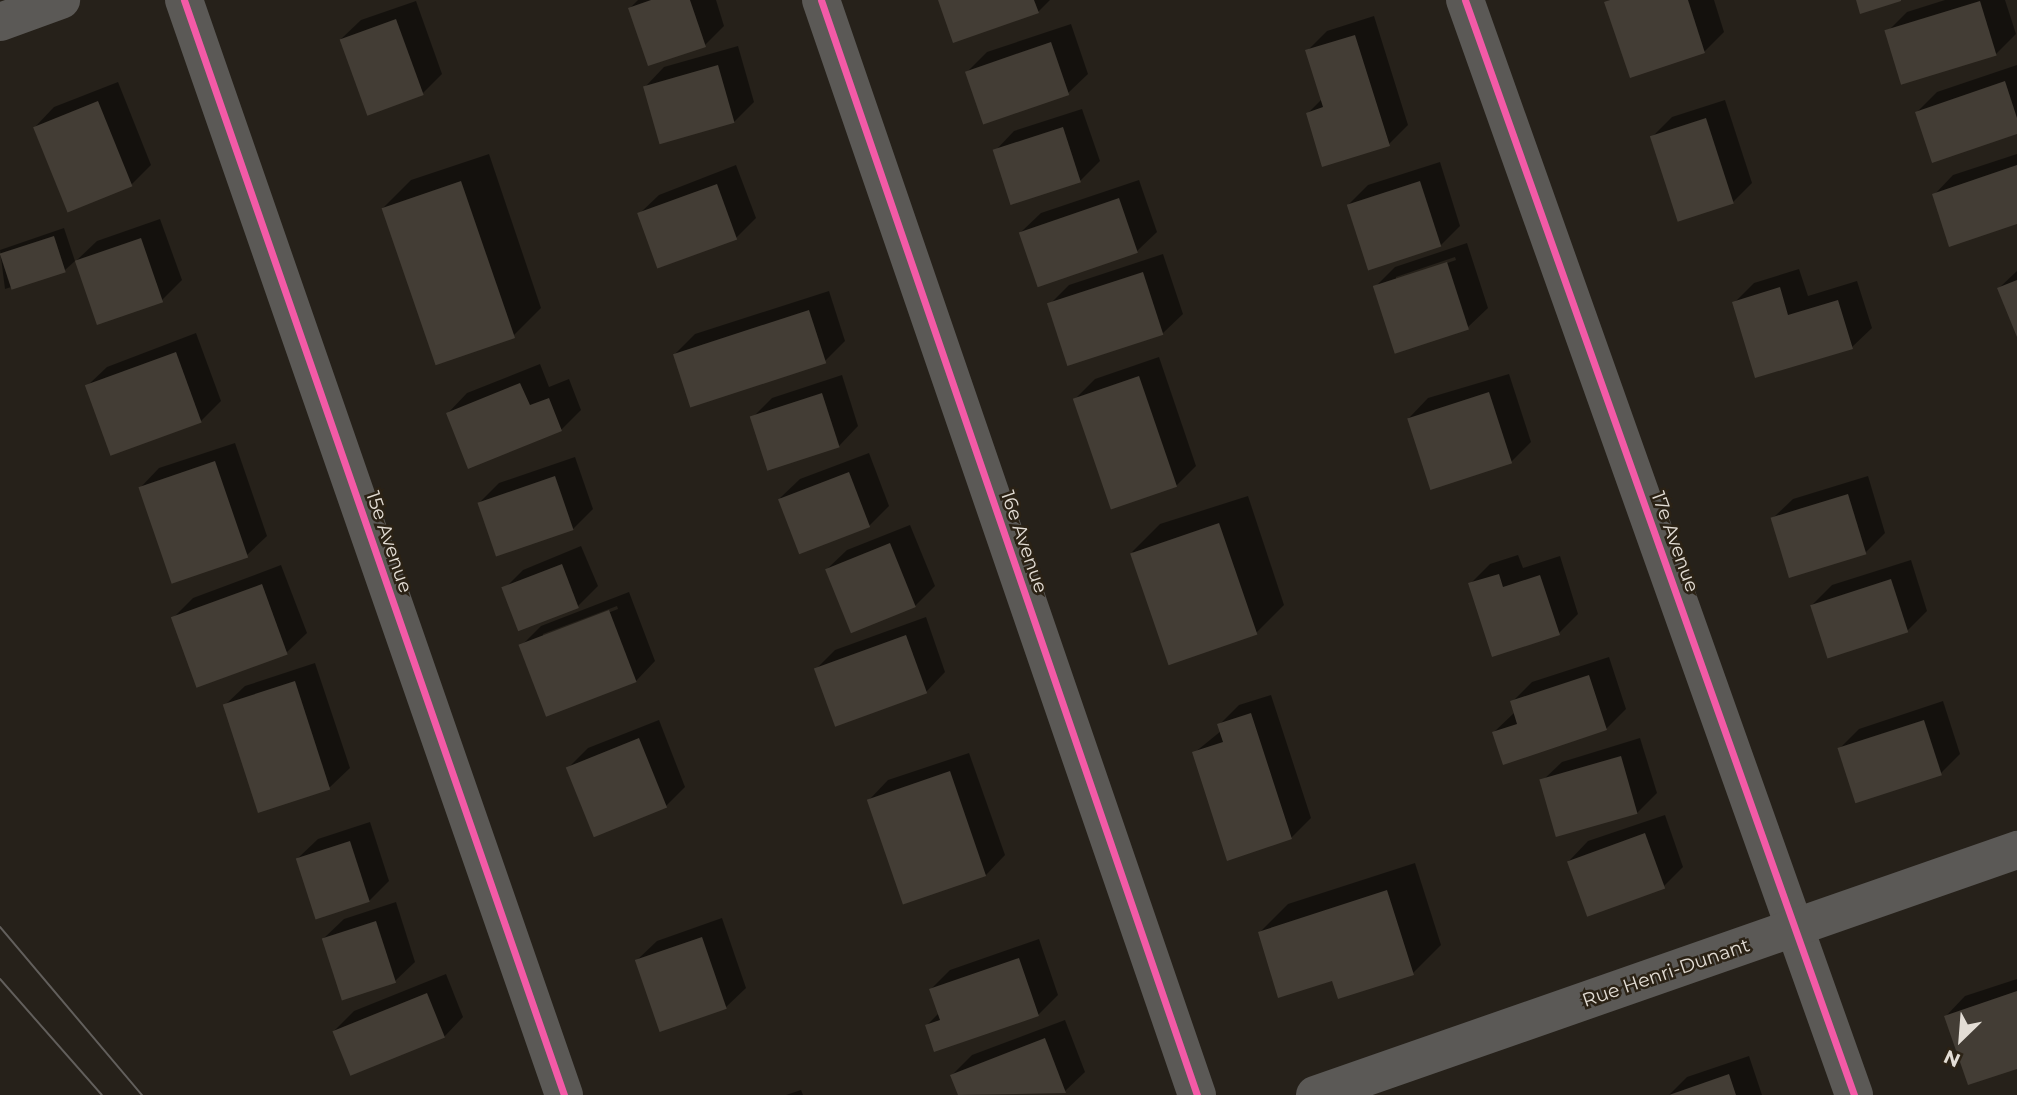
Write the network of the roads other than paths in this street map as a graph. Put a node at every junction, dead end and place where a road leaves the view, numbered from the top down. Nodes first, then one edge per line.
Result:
1 (61, 0) edge
2 (184, 0) edge
3 (821, 0) edge
4 (1465, 0) edge
5 (0, 22) edge
6 (2017, 850) edge
7 (1797, 928) junction
8 (564, 1095) edge
9 (1197, 1095) edge
10 (1315, 1095) edge
11 (1854, 1095) edge

1 - 5 street
2 - 8 street, 15e Avenue
3 - 9 street, 16e Avenue
4 - 7 street, 17e Avenue
6 - 7 street, Rue Henri-Dunant
7 - 10 street, Rue Henri-Dunant
7 - 11 street, 17e Avenue

